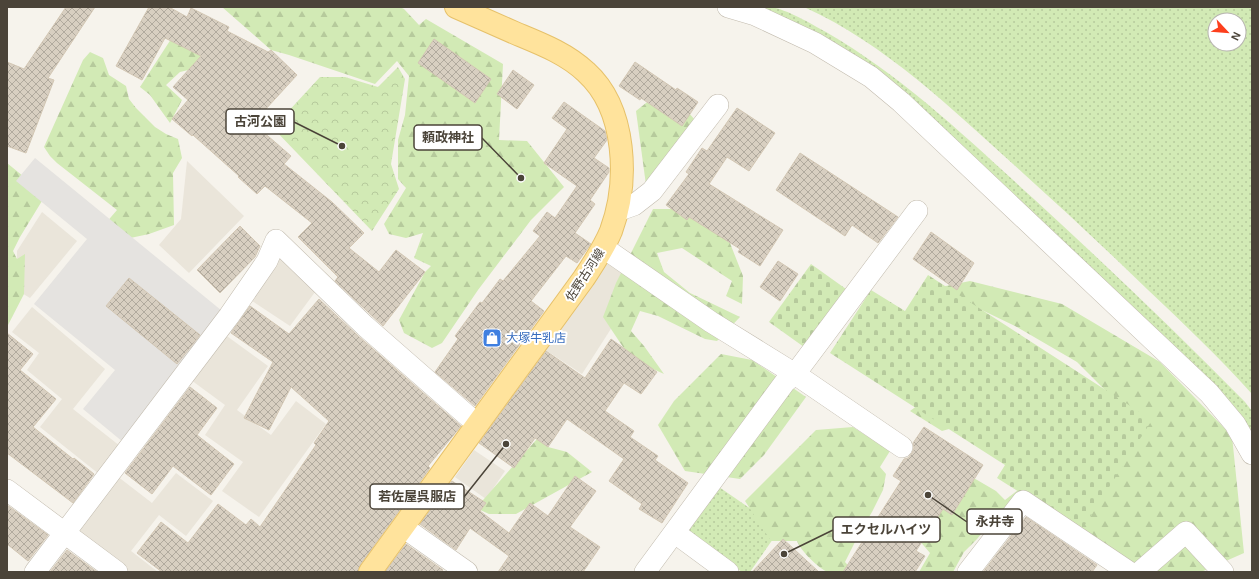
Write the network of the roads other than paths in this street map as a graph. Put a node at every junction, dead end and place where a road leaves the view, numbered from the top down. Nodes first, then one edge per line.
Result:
1 (456, 7) edge
2 (728, 7) edge
3 (718, 105) dead end
4 (617, 211) junction
5 (917, 211) dead end
6 (604, 248) junction
7 (795, 374) junction
8 (477, 424) junction
9 (902, 447) dead end
10 (1252, 454) edge
11 (7, 490) edge
12 (403, 527) junction
13 (65, 533) junction
14 (675, 533) junction
15 (35, 572) edge
16 (116, 572) edge
17 (370, 572) edge
18 (467, 572) edge
19 (645, 572) edge
20 (728, 572) edge
21 (968, 572) edge
22 (1129, 572) edge
23 (1140, 572) edge
24 (1222, 572) edge

1 - 4 main road, 佐野古河線
2 - 10 street
3 - 4 street
4 - 6 main road, 佐野古河線
5 - 7 street
6 - 7 street
6 - 8 main road, 佐野古河線
7 - 9 street
7 - 14 street
8 - 12 main road, 佐野古河線
8 - 13 street
11 - 13 street
12 - 17 main road, 佐野古河線
12 - 18 street
13 - 15 street
13 - 16 street
14 - 19 street
14 - 20 street
21 - 22 street
23 - 24 street

